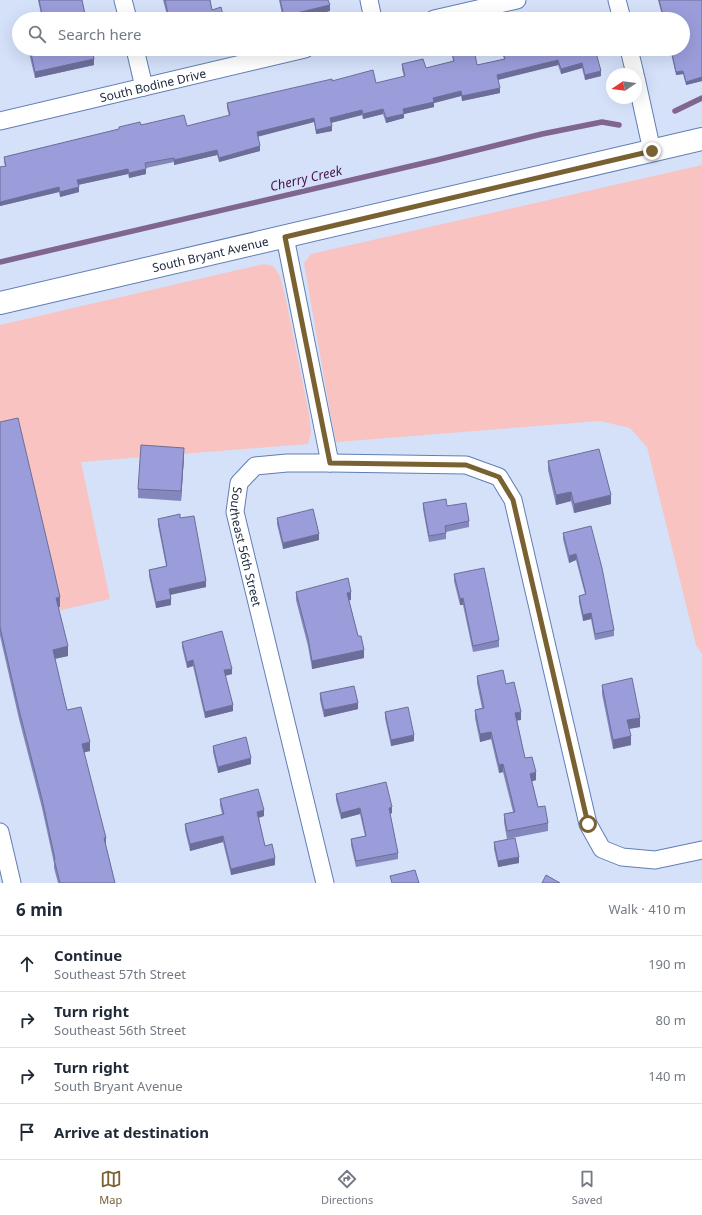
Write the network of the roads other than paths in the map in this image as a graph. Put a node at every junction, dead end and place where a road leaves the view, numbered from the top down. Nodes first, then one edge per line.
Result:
1 (123, 0) edge
2 (369, 0) edge
3 (517, 0) edge
4 (617, 0) edge
5 (126, 12) edge
6 (372, 12) edge
7 (465, 12) edge
8 (620, 12) edge
9 (137, 56) edge
10 (275, 56) edge
11 (631, 56) edge
12 (634, 68) edge
13 (144, 86) junction
14 (642, 104) edge
15 (0, 121) edge
16 (702, 139) edge
17 (652, 151) junction
18 (285, 237) junction
19 (0, 303) edge
20 (330, 463) junction
21 (0, 832) edge
22 (702, 850) edge
23 (12, 883) edge
24 (325, 883) edge

1 - 5 street
2 - 6 street
3 - 7 street
4 - 8 street
9 - 13 street
10 - 13 street, South Bodine Drive
11 - 12 street
13 - 15 street, South Bodine Drive
14 - 17 street
16 - 17 main road, South Bryant Avenue
17 - 18 main road, South Bryant Avenue
18 - 19 main road, South Bryant Avenue
18 - 20 street
20 - 22 street, Southeast 56th Street
20 - 24 street, Southeast 56th Street
21 - 23 street

